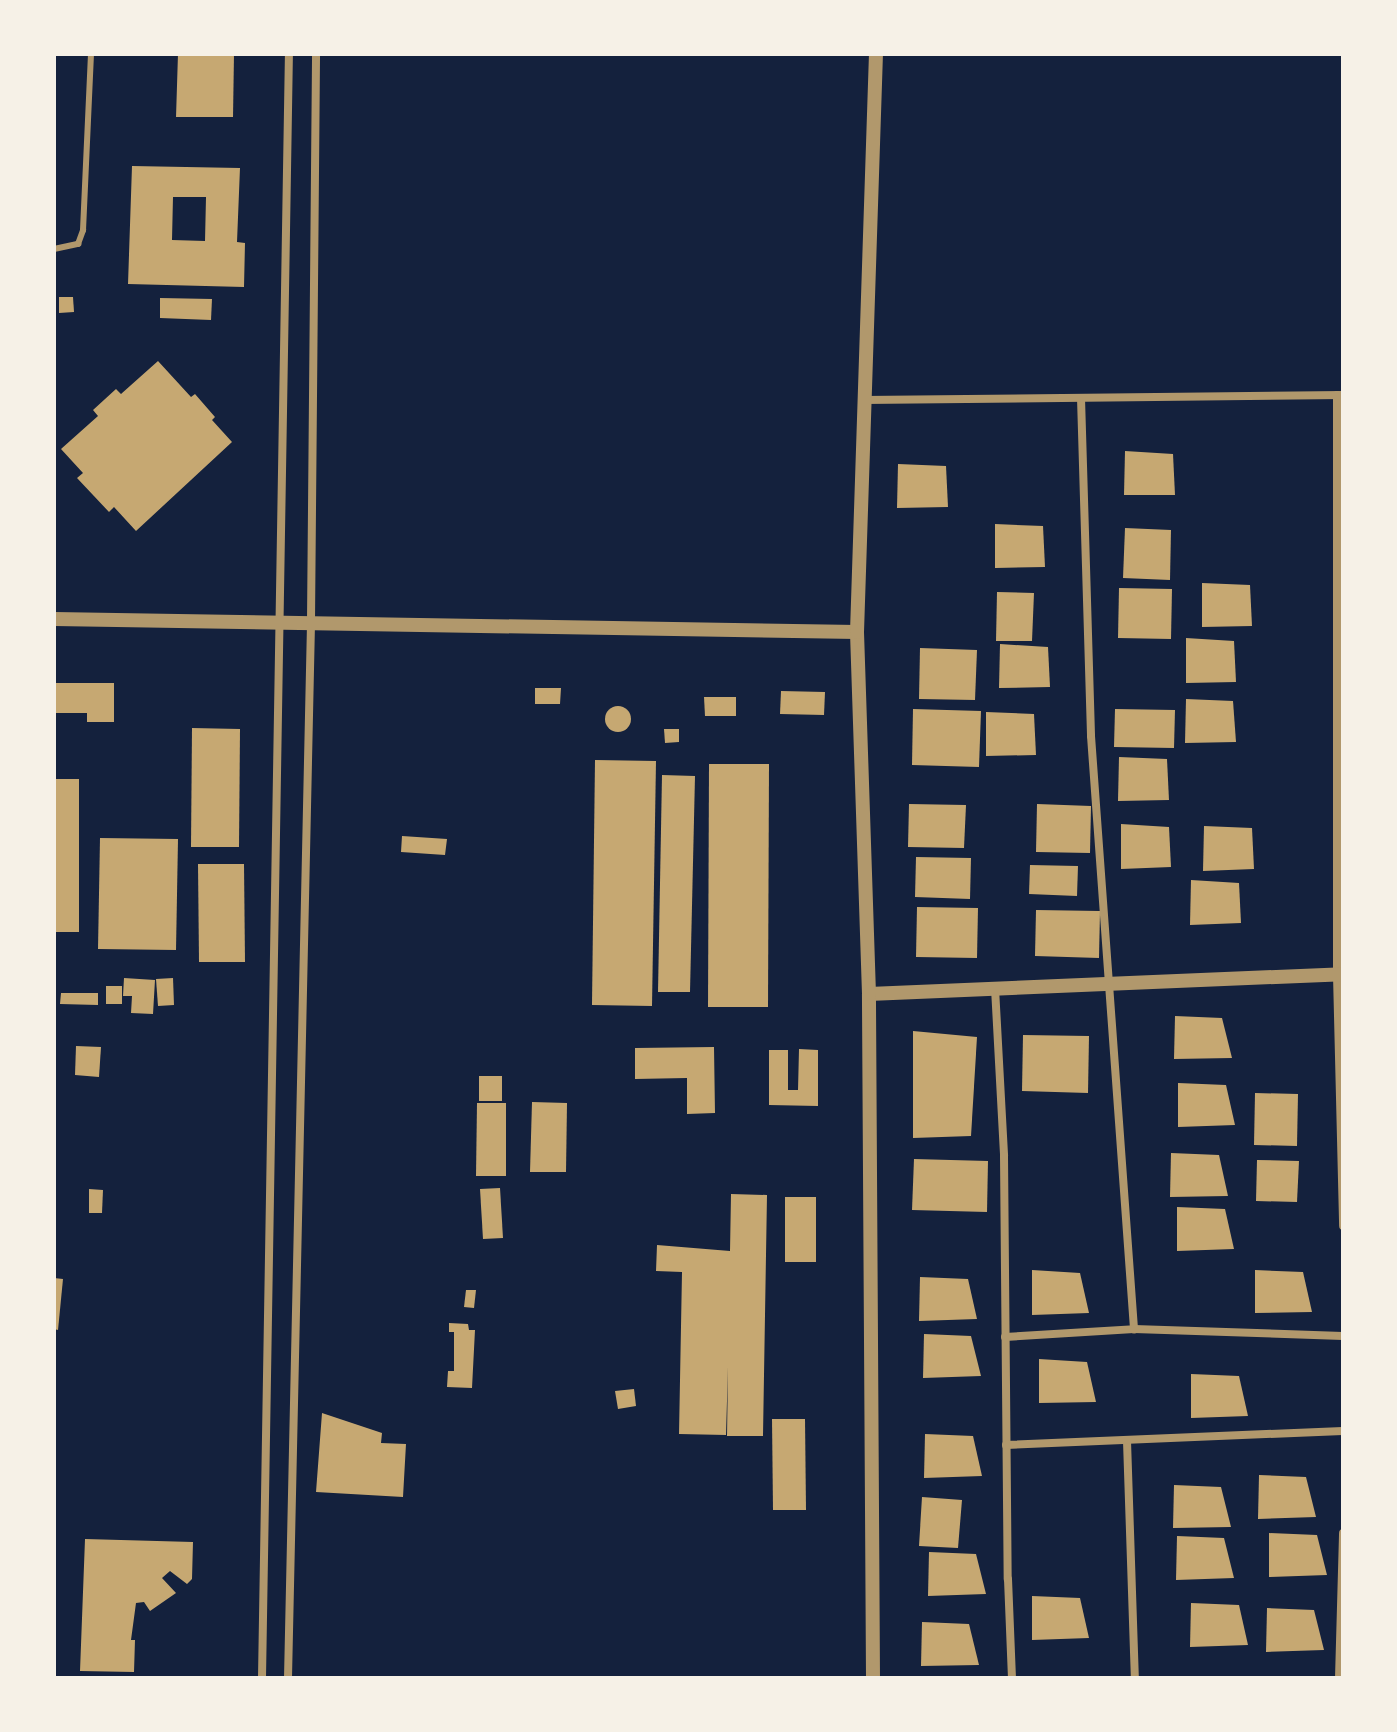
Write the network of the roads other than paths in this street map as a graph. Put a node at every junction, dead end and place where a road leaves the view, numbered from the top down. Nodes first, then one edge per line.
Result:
1 (91, 54) edge
2 (289, 54) edge
3 (316, 54) edge
4 (876, 54) edge
5 (54, 249) edge
6 (1340, 395) edge
7 (1081, 398) junction
8 (862, 400) junction
9 (54, 619) edge
10 (279, 621) junction
11 (311, 621) junction
12 (857, 632) junction
13 (1340, 974) edge
14 (1110, 983) junction
15 (995, 988) junction
16 (869, 994) junction
17 (1343, 1226) edge
18 (1134, 1329) junction
19 (1343, 1336) edge
20 (1005, 1337) junction
21 (1343, 1431) edge
22 (1127, 1441) junction
23 (1006, 1445) junction
24 (1343, 1533) edge
25 (262, 1678) edge
26 (288, 1678) edge
27 (873, 1678) edge
28 (1012, 1678) edge
29 (1135, 1678) edge
30 (1339, 1678) edge

1 - 5 lane
2 - 10 street
3 - 11 street
4 - 8 street
6 - 7 street
6 - 13 street
7 - 8 street
7 - 14 street
8 - 12 street
9 - 10 street
10 - 11 street
10 - 25 street
11 - 12 street
11 - 26 street
12 - 16 street
13 - 14 street
13 - 17 street
14 - 15 street
14 - 18 street
15 - 16 street
15 - 20 street
16 - 27 street
18 - 19 street
18 - 20 street
20 - 23 street
21 - 22 street
22 - 23 street
22 - 29 street
23 - 28 street
24 - 30 street

